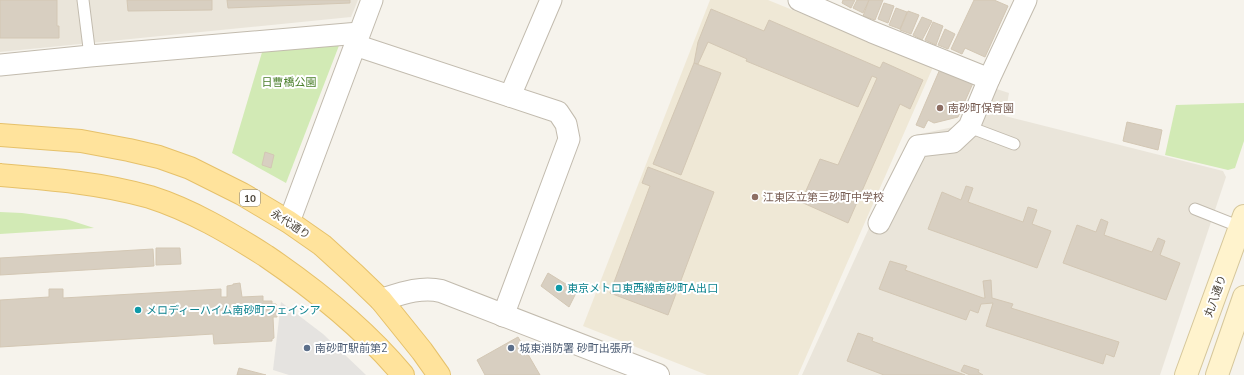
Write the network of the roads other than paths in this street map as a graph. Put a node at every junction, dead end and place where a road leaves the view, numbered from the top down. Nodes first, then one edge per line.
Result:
1 (83, 0) edge
2 (372, 0) edge
3 (551, 0) edge
4 (799, 0) edge
5 (1026, 0) edge
6 (357, 39) junction
7 (90, 56) junction
8 (0, 65) edge
9 (989, 79) junction
10 (510, 96) junction
11 (969, 128) junction
12 (0, 135) edge
13 (1014, 144) dead end
14 (0, 175) edge
15 (1195, 209) dead end
16 (289, 222) junction
17 (879, 223) dead end
18 (1243, 224) edge
19 (1244, 297) edge
20 (381, 300) junction
21 (503, 316) junction
22 (403, 375) edge
23 (439, 375) edge
24 (658, 375) edge
25 (1186, 375) edge
26 (1216, 375) edge

1 - 7 lane
2 - 6 street
3 - 10 street
4 - 9 street
5 - 9 street
6 - 7 street
6 - 10 street
6 - 16 street
7 - 8 street
9 - 11 street
10 - 21 street
11 - 13 lane
11 - 17 street
12 - 16 main road, 永代通り / 10
14 - 22 main road
15 - 18 lane
16 - 20 main road, 永代通り / 10
18 - 25 main road, 丸八通り
19 - 26 main road
20 - 21 street
20 - 23 main road, 永代通り / 10
21 - 24 street

